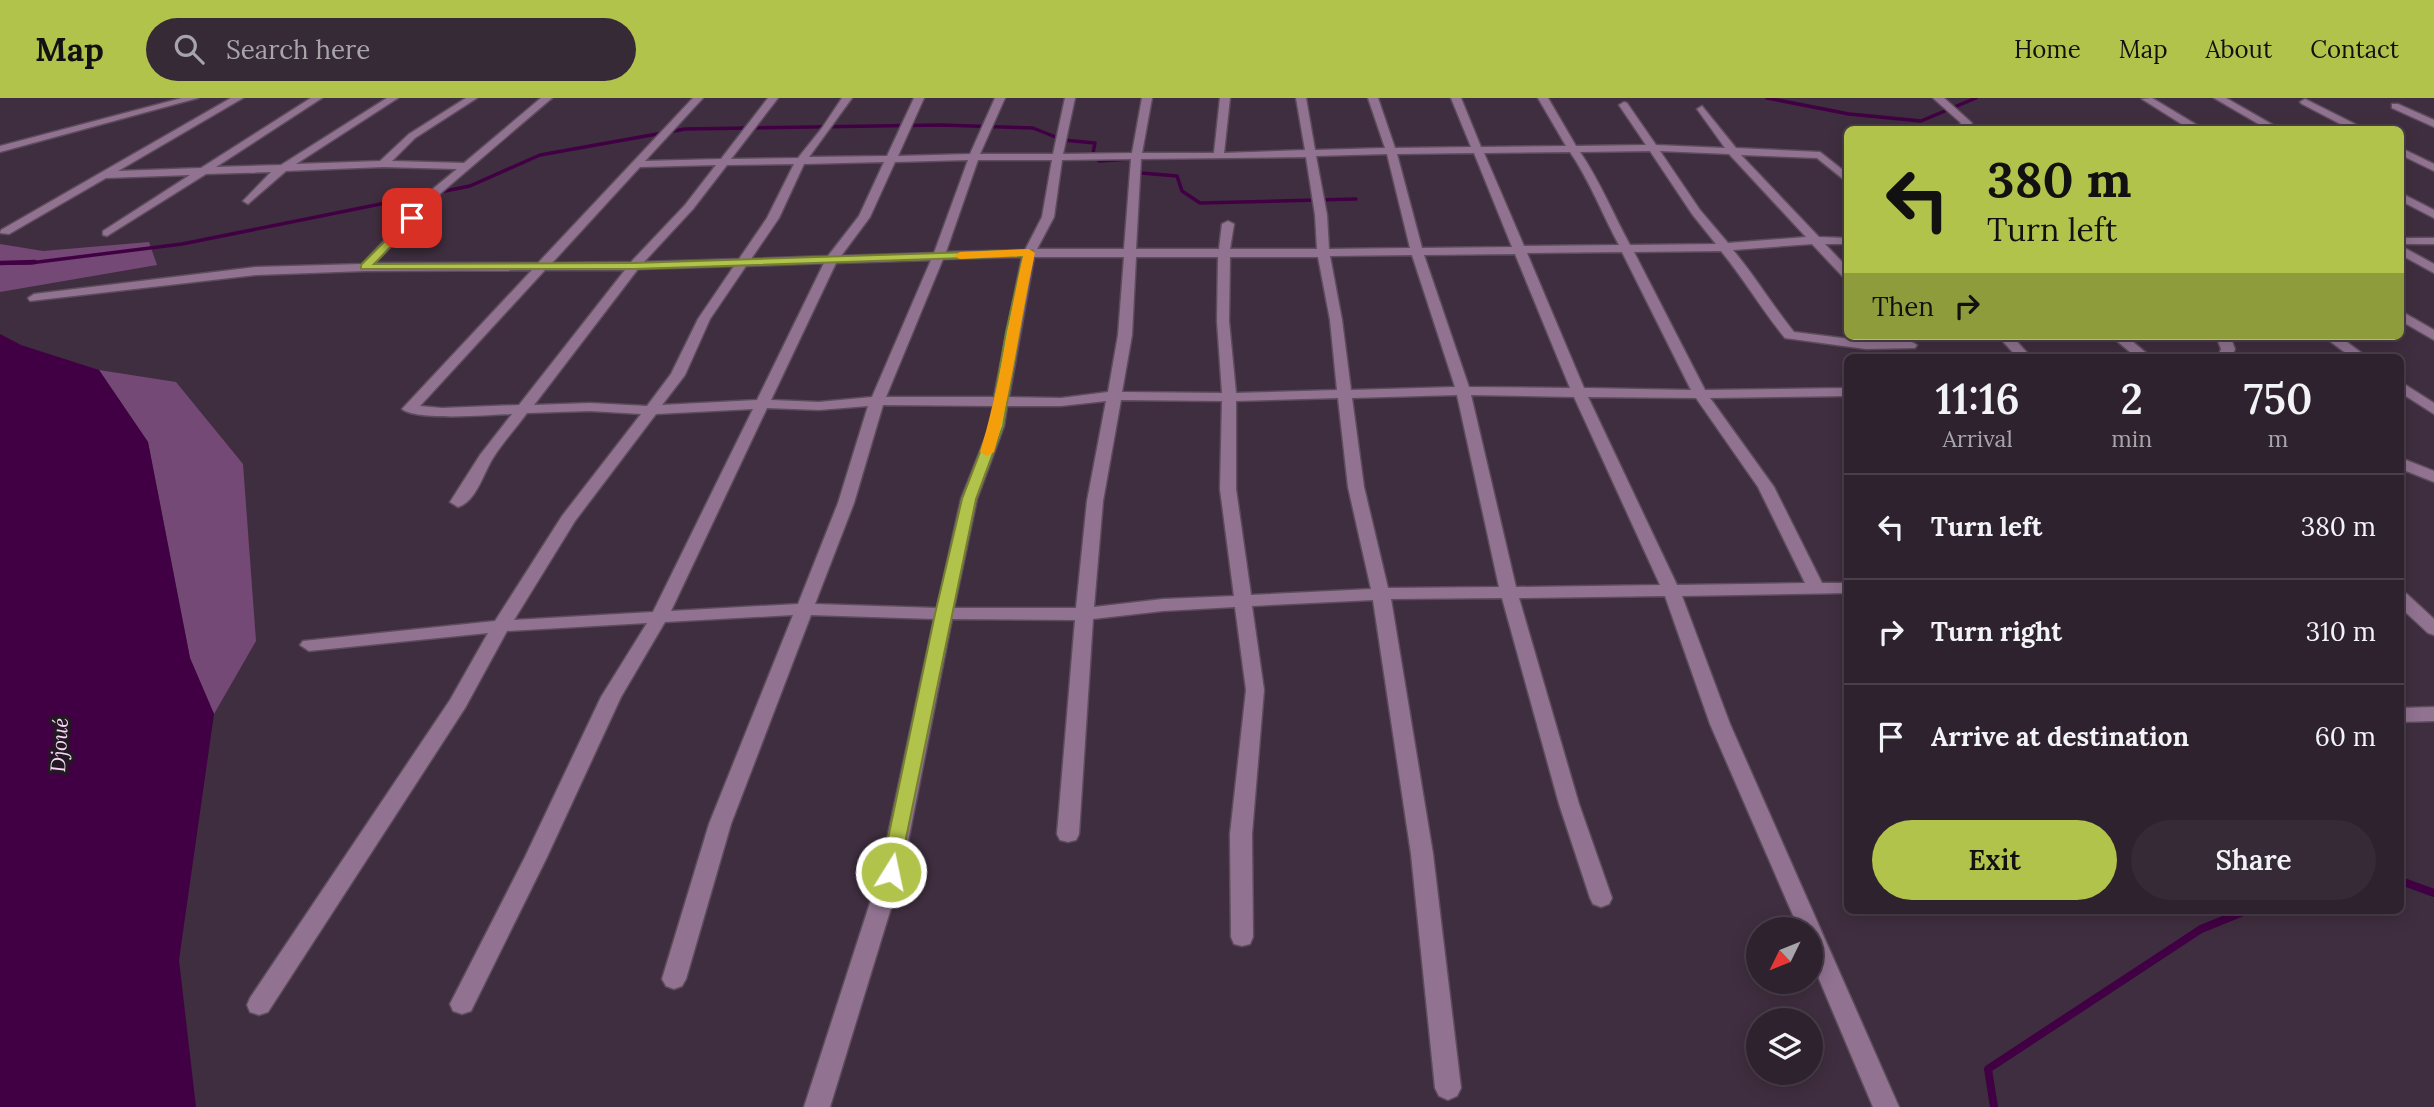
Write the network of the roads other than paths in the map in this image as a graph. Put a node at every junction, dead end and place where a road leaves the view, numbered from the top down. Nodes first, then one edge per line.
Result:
1 (192, 98) edge
2 (238, 98) edge
3 (317, 98) edge
4 (393, 98) edge
5 (472, 98) edge
6 (547, 98) edge
7 (698, 98) edge
8 (773, 98) edge
9 (847, 98) edge
10 (919, 98) edge
11 (1000, 98) edge
12 (1070, 98) edge
13 (1147, 98) edge
14 (1225, 98) edge
15 (1301, 98) edge
16 (1373, 98) edge
17 (1456, 98) edge
18 (1543, 98) edge
19 (1938, 98) edge
20 (2219, 98) edge
21 (2147, 99) edge
22 (2305, 102) dead end
23 (1624, 105) dead end
24 (2395, 106) dead end
25 (1702, 108) dead end
26 (2434, 124) edge
27 (1964, 126) edge
28 (2192, 126) edge
29 (2270, 126) edge
30 (2352, 126) edge
31 (1574, 148) junction
32 (1653, 148) junction
33 (0, 149) edge
34 (1479, 150) junction
35 (1391, 151) junction
36 (1733, 152) junction
37 (2404, 153) edge
38 (1309, 155) junction
39 (1058, 156) junction
40 (1136, 156) junction
41 (1219, 156) junction
42 (974, 157) junction
43 (890, 159) junction
44 (801, 160) junction
45 (724, 162) junction
46 (383, 164) junction
47 (635, 164) junction
48 (466, 166) junction
49 (285, 168) junction
50 (2434, 168) edge
51 (200, 173) junction
52 (106, 175) junction
53 (1844, 176) edge
54 (2404, 198) edge
55 (248, 201) dead end
56 (2434, 215) edge
57 (1228, 224) dead end
58 (5, 232) dead end
59 (107, 233) dead end
60 (1815, 240) junction
61 (1844, 241) edge
62 (2404, 241) edge
63 (2434, 241) edge
64 (1726, 247) junction
65 (1624, 248) junction
66 (1521, 250) junction
67 (1417, 251) junction
68 (1130, 252) junction
69 (2404, 252) edge
70 (1029, 253) junction
71 (1224, 253) junction
72 (1323, 253) junction
73 (938, 257) junction
74 (832, 259) junction
75 (744, 262) junction
76 (634, 266) junction
77 (365, 267) junction
78 (540, 267) junction
79 (2434, 269) edge
80 (1844, 271) edge
81 (34, 298) dead end
82 (2404, 317) edge
83 (2434, 335) edge
84 (2009, 340) edge
85 (2123, 340) edge
86 (2336, 340) edge
87 (1910, 346) edge
88 (2021, 354) edge
89 (2140, 354) edge
90 (2356, 354) edge
91 (2404, 388) edge
92 (1463, 391) junction
93 (1844, 392) edge
94 (1579, 393) junction
95 (1343, 394) junction
96 (1700, 394) junction
97 (1113, 396) junction
98 (1229, 397) junction
99 (877, 401) junction
100 (1002, 401) junction
101 (761, 404) junction
102 (523, 408) junction
103 (652, 410) junction
104 (2434, 410) edge
105 (2404, 464) edge
106 (2434, 477) edge
107 (458, 502) dead end
108 (1844, 588) edge
109 (1816, 589) junction
110 (1672, 592) junction
111 (1509, 593) junction
112 (1381, 594) junction
113 (2404, 601) edge
114 (1244, 602) junction
115 (803, 609) junction
116 (943, 614) junction
117 (1084, 614) junction
118 (659, 618) junction
119 (501, 626) junction
120 (2434, 629) edge
121 (309, 645) dead end
122 (2434, 714) edge
123 (2404, 715) edge
124 (1068, 834) dead end
125 (1601, 898) dead end
126 (1805, 917) edge
127 (1242, 937) dead end
128 (1824, 962) edge
129 (674, 979) dead end
130 (462, 1004) dead end
131 (259, 1005) dead end
132 (1448, 1088) dead end
133 (817, 1107) edge
134 (1886, 1107) edge

1 - 33 street
2 - 52 street
3 - 51 street
4 - 49 street
5 - 46 street
6 - 48 street
7 - 47 street
8 - 45 street
9 - 44 street
10 - 43 street
11 - 42 street
12 - 39 street
13 - 40 street
14 - 41 street
15 - 38 street
16 - 35 street
17 - 34 street
18 - 31 street
19 - 27 street
20 - 29 street
21 - 28 street
22 - 30 street
23 - 32 street
24 - 26 street
25 - 36 street
31 - 32 street
31 - 34 street
31 - 65 street
32 - 36 street
32 - 64 street
34 - 35 street
34 - 66 street
35 - 38 street
35 - 67 street
36 - 53 street
36 - 60 street
37 - 50 street
38 - 41 street
38 - 72 street
39 - 40 street
39 - 42 street
39 - 70 street
40 - 41 street
40 - 68 street
42 - 43 street
42 - 73 street
43 - 44 street
43 - 74 street
44 - 45 street
44 - 75 street
45 - 47 street
45 - 76 street
46 - 48 street
46 - 49 street
47 - 78 street
48 - 77 street
49 - 51 street
49 - 55 street
51 - 52 street
51 - 59 street
52 - 58 street
54 - 56 street
57 - 71 street
60 - 61 street
60 - 64 street
60 - 80 street
62 - 63 street
64 - 65 street
64 - 87 street
65 - 66 street
65 - 96 street
66 - 67 street
66 - 94 street
67 - 72 street
67 - 92 street
68 - 70 street
68 - 71 street
68 - 97 street
69 - 79 street
70 - 73 street
70 - 100 street
71 - 72 street
71 - 98 street
72 - 95 street
73 - 74 street
73 - 99 street
74 - 75 street
74 - 101 street
75 - 76 street
75 - 103 street
76 - 78 street
76 - 102 street
77 - 78 street
77 - 81 street
78 - 102 street
82 - 83 street
84 - 88 street
85 - 89 street
86 - 90 street
91 - 104 street
92 - 94 street
92 - 95 street
92 - 111 street
93 - 96 street
94 - 96 street
94 - 110 street
95 - 98 street
95 - 112 street
96 - 109 street
97 - 98 street
97 - 100 street
97 - 117 street
98 - 114 street
99 - 100 street
99 - 101 street
99 - 115 street
100 - 116 street
101 - 103 street
101 - 118 street
102 - 103 street
102 - 107 street
103 - 119 street
105 - 106 street
108 - 109 street
109 - 110 street
110 - 111 street
110 - 126 street
111 - 112 street
111 - 125 street
112 - 114 street
112 - 132 street
113 - 120 street
114 - 117 street
114 - 127 street
115 - 116 street
115 - 118 street
115 - 129 street
116 - 117 street
116 - 133 street
117 - 124 street
118 - 119 street
118 - 130 street
119 - 121 street
119 - 131 street
122 - 123 street
128 - 134 street

